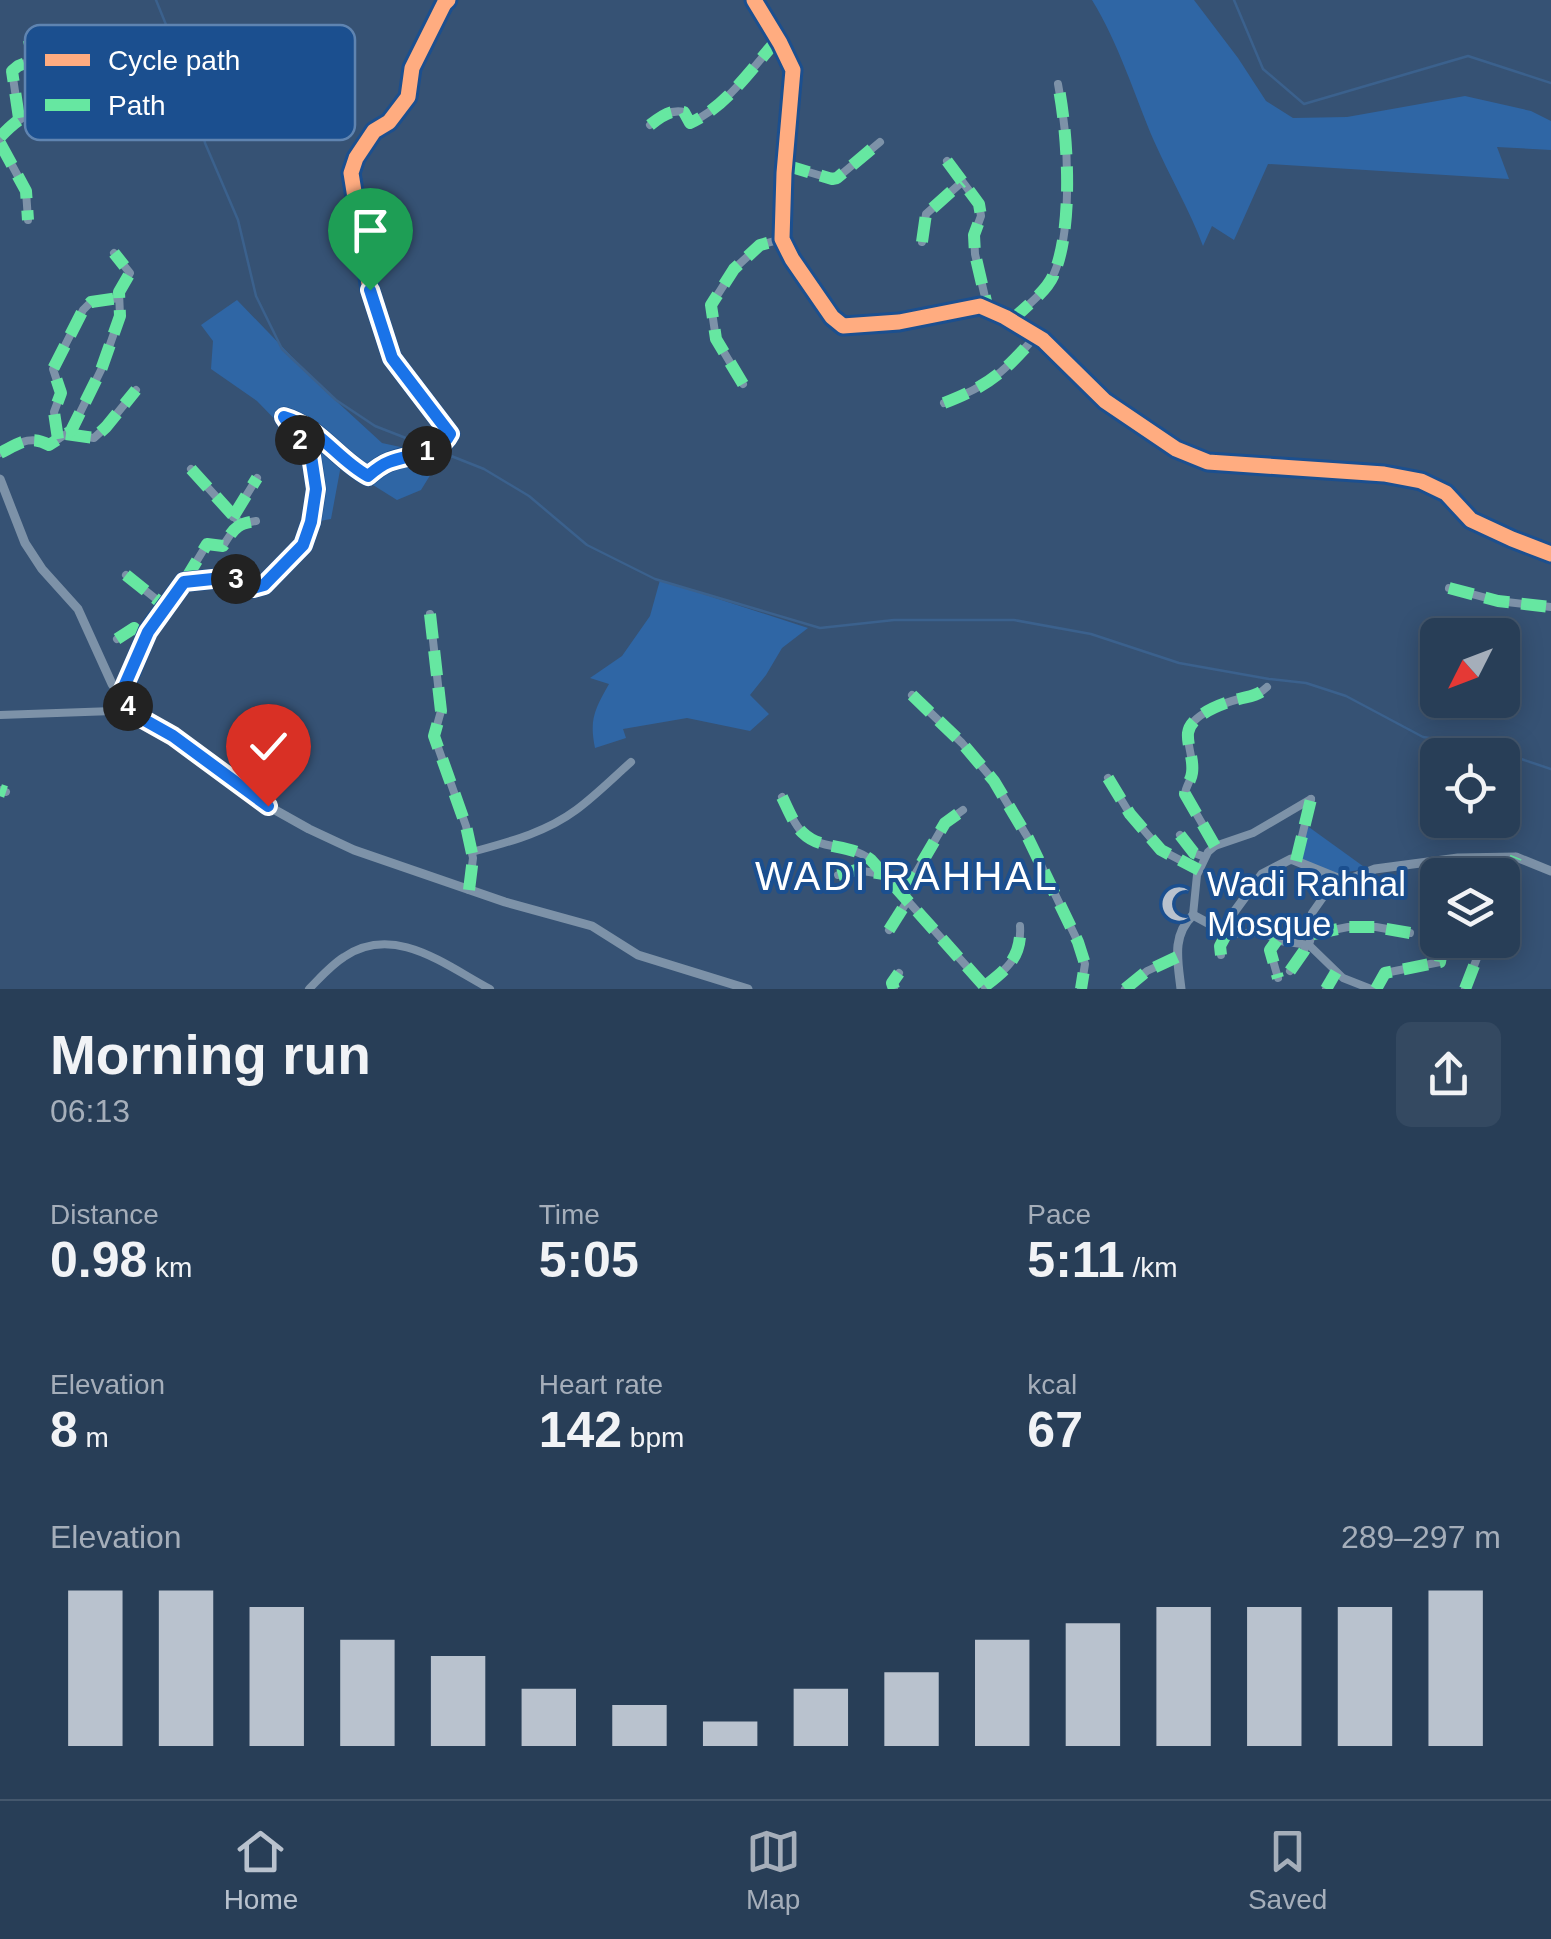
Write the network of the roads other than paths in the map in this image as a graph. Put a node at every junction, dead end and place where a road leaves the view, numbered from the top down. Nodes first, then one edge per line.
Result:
1 (448, 0) edge
2 (754, 0) edge
3 (778, 39) junction
4 (25, 63) edge
5 (1058, 84) dead end
6 (25, 115) edge
7 (19, 118) junction
8 (650, 125) dead end
9 (0, 140) edge
10 (880, 142) dead end
11 (947, 161) dead end
12 (785, 166) junction
13 (962, 182) junction
14 (28, 220) dead end
15 (782, 239) junction
16 (922, 242) dead end
17 (114, 253) dead end
18 (119, 298) junction
19 (988, 310) junction
20 (1012, 321) junction
21 (1036, 336) junction
22 (742, 384) dead end
23 (136, 390) dead end
24 (944, 403) dead end
25 (62, 436) junction
26 (0, 453) edge
27 (190, 470) dead end
28 (258, 478) dead end
29 (0, 479) edge
30 (236, 520) junction
31 (256, 521) dead end
32 (1551, 554) edge
33 (126, 575) dead end
34 (184, 582) junction
35 (1449, 588) dead end
36 (166, 606) junction
37 (1551, 607) edge
38 (430, 614) dead end
39 (117, 639) dead end
40 (144, 642) junction
41 (1267, 687) dead end
42 (912, 695) dead end
43 (120, 696) junction
44 (132, 713) junction
45 (0, 715) edge
46 (631, 762) dead end
47 (1108, 778) dead end
48 (782, 798) dead end
49 (963, 810) dead end
50 (1180, 835) dead end
51 (1215, 846) junction
52 (472, 852) junction
53 (1205, 857) junction
54 (1516, 857) joint
55 (1296, 861) junction
56 (1199, 870) junction
57 (1551, 871) edge
58 (884, 874) junction
59 (838, 876) dead end
60 (1345, 881) junction
61 (468, 890) junction
62 (905, 898) junction
63 (1192, 916) junction
64 (1020, 926) dead end
65 (890, 930) dead end
66 (1222, 930) junction
67 (1410, 933) dead end
68 (1313, 934) junction
69 (1277, 940) junction
70 (1308, 945) junction
71 (1221, 954) dead end
72 (1177, 957) junction
73 (1441, 958) edge
74 (1477, 958) edge
75 (1290, 971) dead end
76 (1336, 972) junction
77 (899, 973) dead end
78 (1278, 978) dead end
79 (986, 987) edge
80 (309, 989) edge
81 (490, 989) edge
82 (748, 989) edge
83 (894, 989) edge
84 (1082, 989) edge
85 (1124, 989) edge
86 (1180, 989) edge
87 (1326, 989) edge
88 (1373, 989) edge
89 (1464, 989) edge

1 - 34 street
2 - 3 street
3 - 8 street
3 - 12 street
4 - 7 street
5 - 20 street
6 - 7 street
7 - 9 street
9 - 14 street
10 - 12 street
11 - 13 street
12 - 15 street
13 - 16 street
13 - 19 street
15 - 19 street
15 - 22 street
17 - 18 street
18 - 25 street
18 - 25 street
19 - 20 street
20 - 21 street
21 - 24 street
21 - 32 street
23 - 25 street
25 - 26 street
27 - 30 street
28 - 30 street
29 - 43 street
30 - 31 street
30 - 34 street
33 - 36 street
34 - 36 street
35 - 37 street
36 - 40 street
38 - 52 street
39 - 40 street
40 - 43 street
41 - 51 street
42 - 84 street
43 - 44 street
44 - 45 street
44 - 61 street
46 - 52 street
47 - 56 street
48 - 58 street
49 - 62 street
50 - 53 street
51 - 53 street
51 - 55 street
52 - 61 street
53 - 56 street
54 - 57 street
54 - 60 street
55 - 60 street
55 - 66 street
56 - 63 street
58 - 59 street
58 - 62 street
60 - 68 street
61 - 82 street
62 - 65 street
62 - 79 street
63 - 66 street
63 - 72 street
64 - 79 street
66 - 69 street
66 - 71 street
67 - 68 street
68 - 70 street
69 - 70 street
69 - 78 street
70 - 75 street
70 - 76 street
72 - 85 street
72 - 86 street
73 - 88 street
74 - 89 street
76 - 87 street
76 - 88 street
77 - 83 street
80 - 81 street

